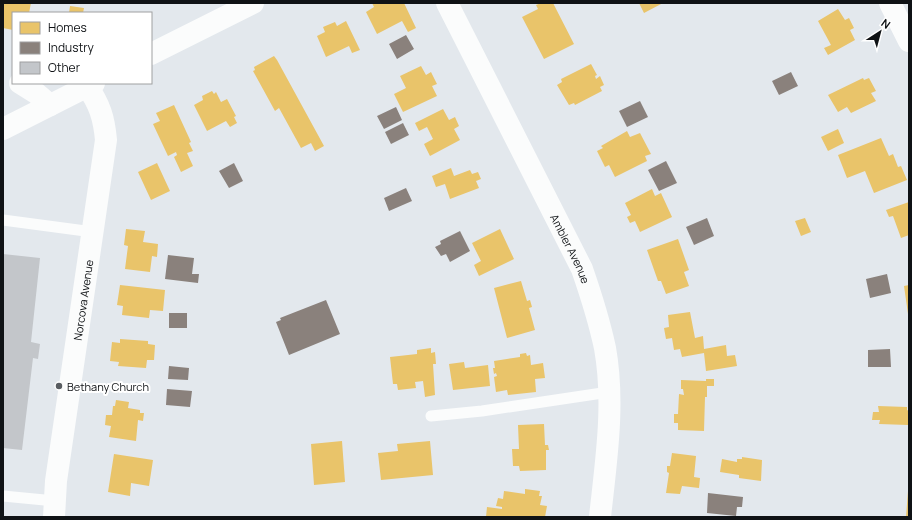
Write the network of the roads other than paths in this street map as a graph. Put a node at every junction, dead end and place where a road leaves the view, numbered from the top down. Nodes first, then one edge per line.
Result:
1 (254, 3) edge
2 (447, 3) edge
3 (890, 3) edge
4 (909, 41) edge
5 (152, 54) edge
6 (22, 84) edge
7 (91, 85) edge
8 (50, 105) junction
9 (3, 129) edge
10 (3, 220) edge
11 (93, 232) junction
12 (609, 392) junction
13 (431, 416) dead end
14 (3, 496) edge
15 (55, 509) edge
16 (600, 517) edge

1 - 5 street
2 - 12 street, Ambler Avenue
3 - 4 street
6 - 8 street
7 - 8 street
7 - 11 street, Norcova Avenue
8 - 9 street
10 - 11 lane
11 - 15 street, Norcova Avenue
12 - 13 lane
12 - 16 street, Ambler Avenue
14 - 15 lane

